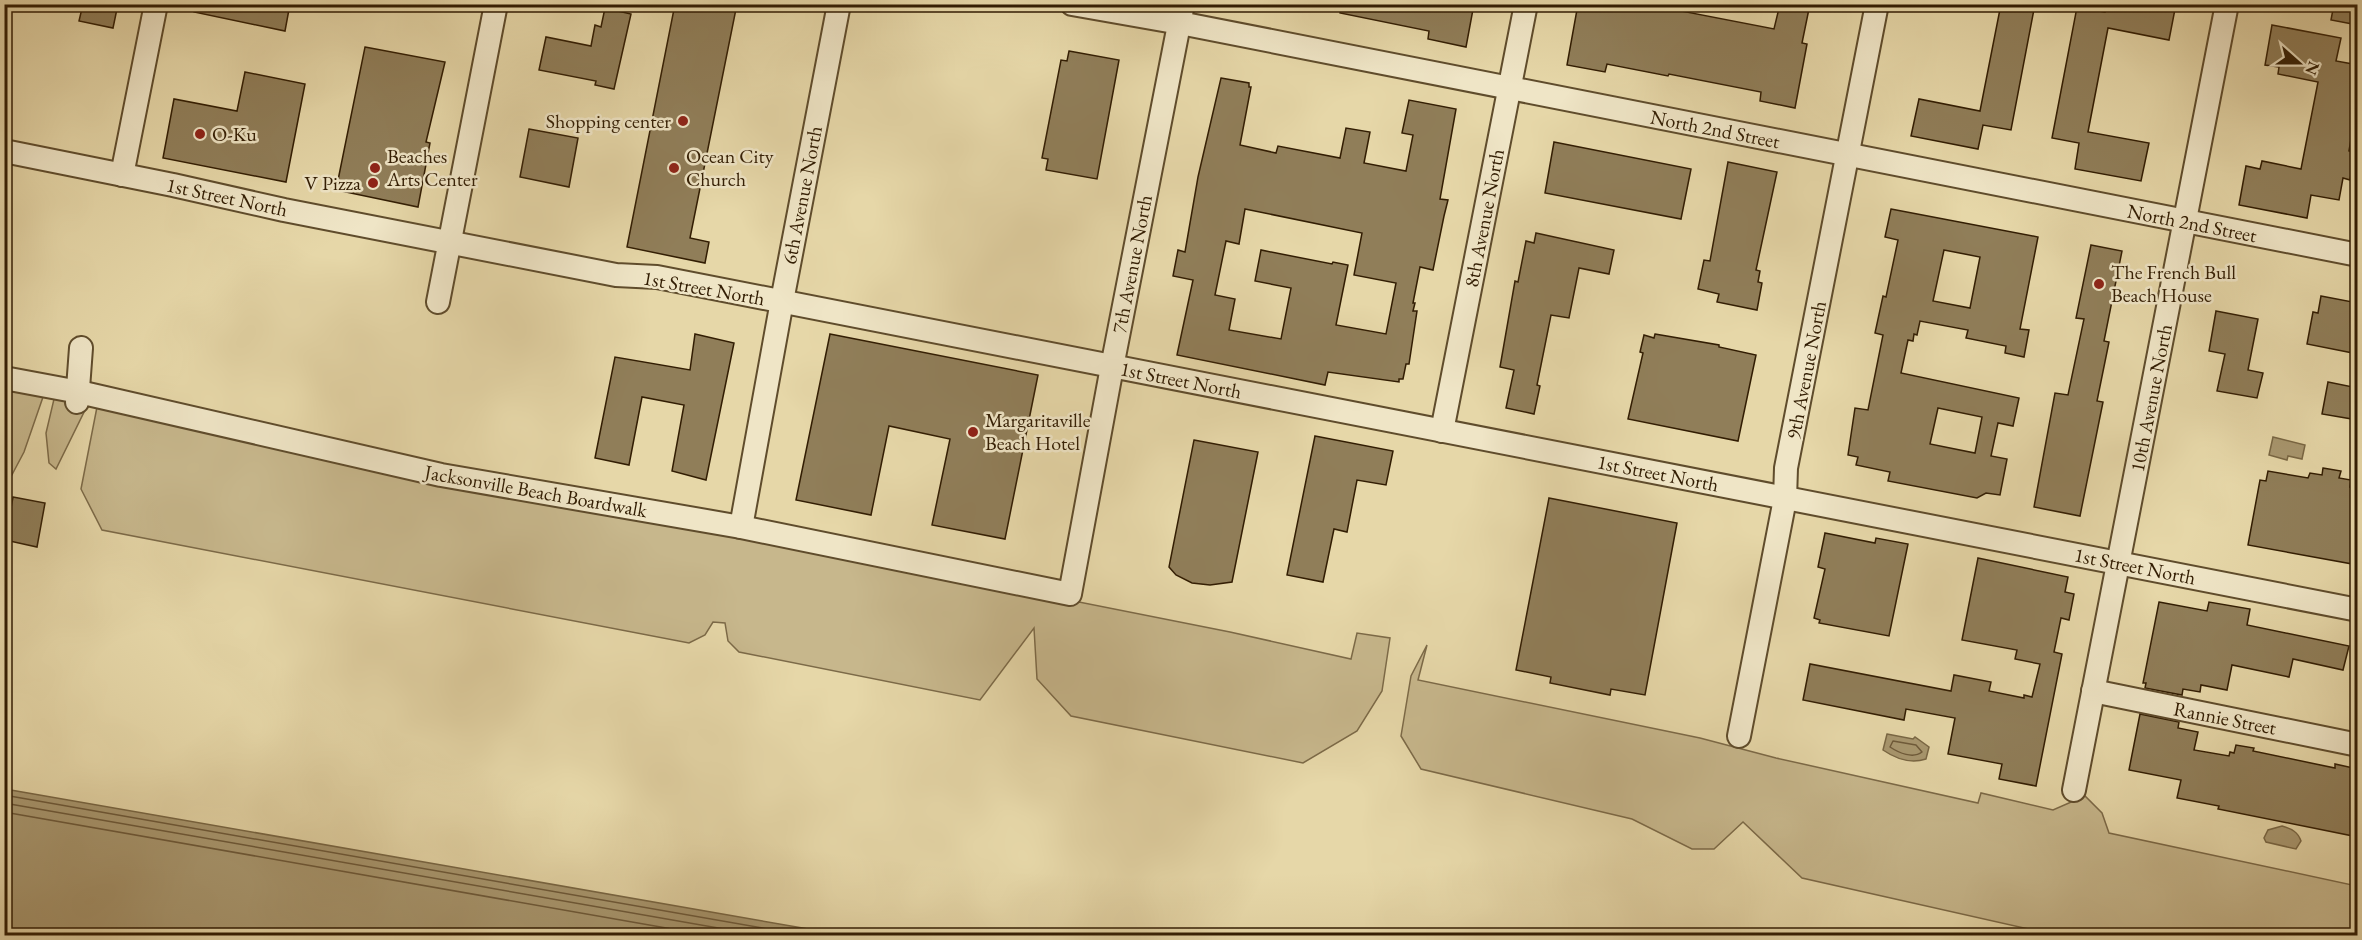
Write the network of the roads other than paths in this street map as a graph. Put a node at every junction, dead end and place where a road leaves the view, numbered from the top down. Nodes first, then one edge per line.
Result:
1 (156, 4) edge
2 (496, 4) edge
3 (840, 4) edge
4 (1072, 4) edge
5 (1526, 4) edge
6 (1877, 4) edge
7 (2227, 4) edge
8 (1182, 14) edge
9 (1510, 89) junction
10 (4, 151) edge
11 (1848, 155) junction
12 (122, 175) junction
13 (2184, 222) junction
14 (451, 241) junction
15 (2358, 255) edge
16 (438, 302) dead end
17 (782, 302) junction
18 (81, 348) dead end
19 (1112, 367) junction
20 (4, 378) edge
21 (78, 397) junction
22 (1442, 431) junction
23 (1785, 499) junction
24 (741, 527) junction
25 (2119, 563) junction
26 (1071, 594) joint
27 (2358, 610) edge
28 (2093, 691) junction
29 (1739, 736) dead end
30 (2358, 745) edge
31 (2073, 790) dead end

1 - 12 street
2 - 14 street
3 - 17 street, 6th Avenue North
4 - 8 street, North 2nd Street
5 - 9 street, 8th Avenue North
6 - 11 street, 9th Avenue North
7 - 13 street, 10th Avenue North
8 - 9 street, North 2nd Street
8 - 19 street, 7th Avenue North
9 - 11 street, North 2nd Street
9 - 22 street, 8th Avenue North
10 - 12 street, 1st Street North
11 - 13 street, North 2nd Street
11 - 23 street, 9th Avenue North
12 - 14 street, 1st Street North
13 - 15 street, North 2nd Street
13 - 25 street, 10th Avenue North
14 - 16 street
14 - 17 street, 1st Street North
17 - 19 street, 1st Street North
17 - 24 street, 6th Avenue North
18 - 21 street
19 - 22 street, 1st Street North
19 - 26 street, 7th Avenue North
20 - 21 street, Jacksonville Beach Boardwalk
21 - 24 street, Jacksonville Beach Boardwalk
22 - 23 street, 1st Street North
23 - 25 street, 1st Street North
23 - 29 street, 9th Avenue North
24 - 26 street, Jacksonville Beach Boardwalk
25 - 27 street, 1st Street North
25 - 28 street, 10th Avenue North
28 - 30 street, Rannie Street
28 - 31 street, 10th Avenue North

